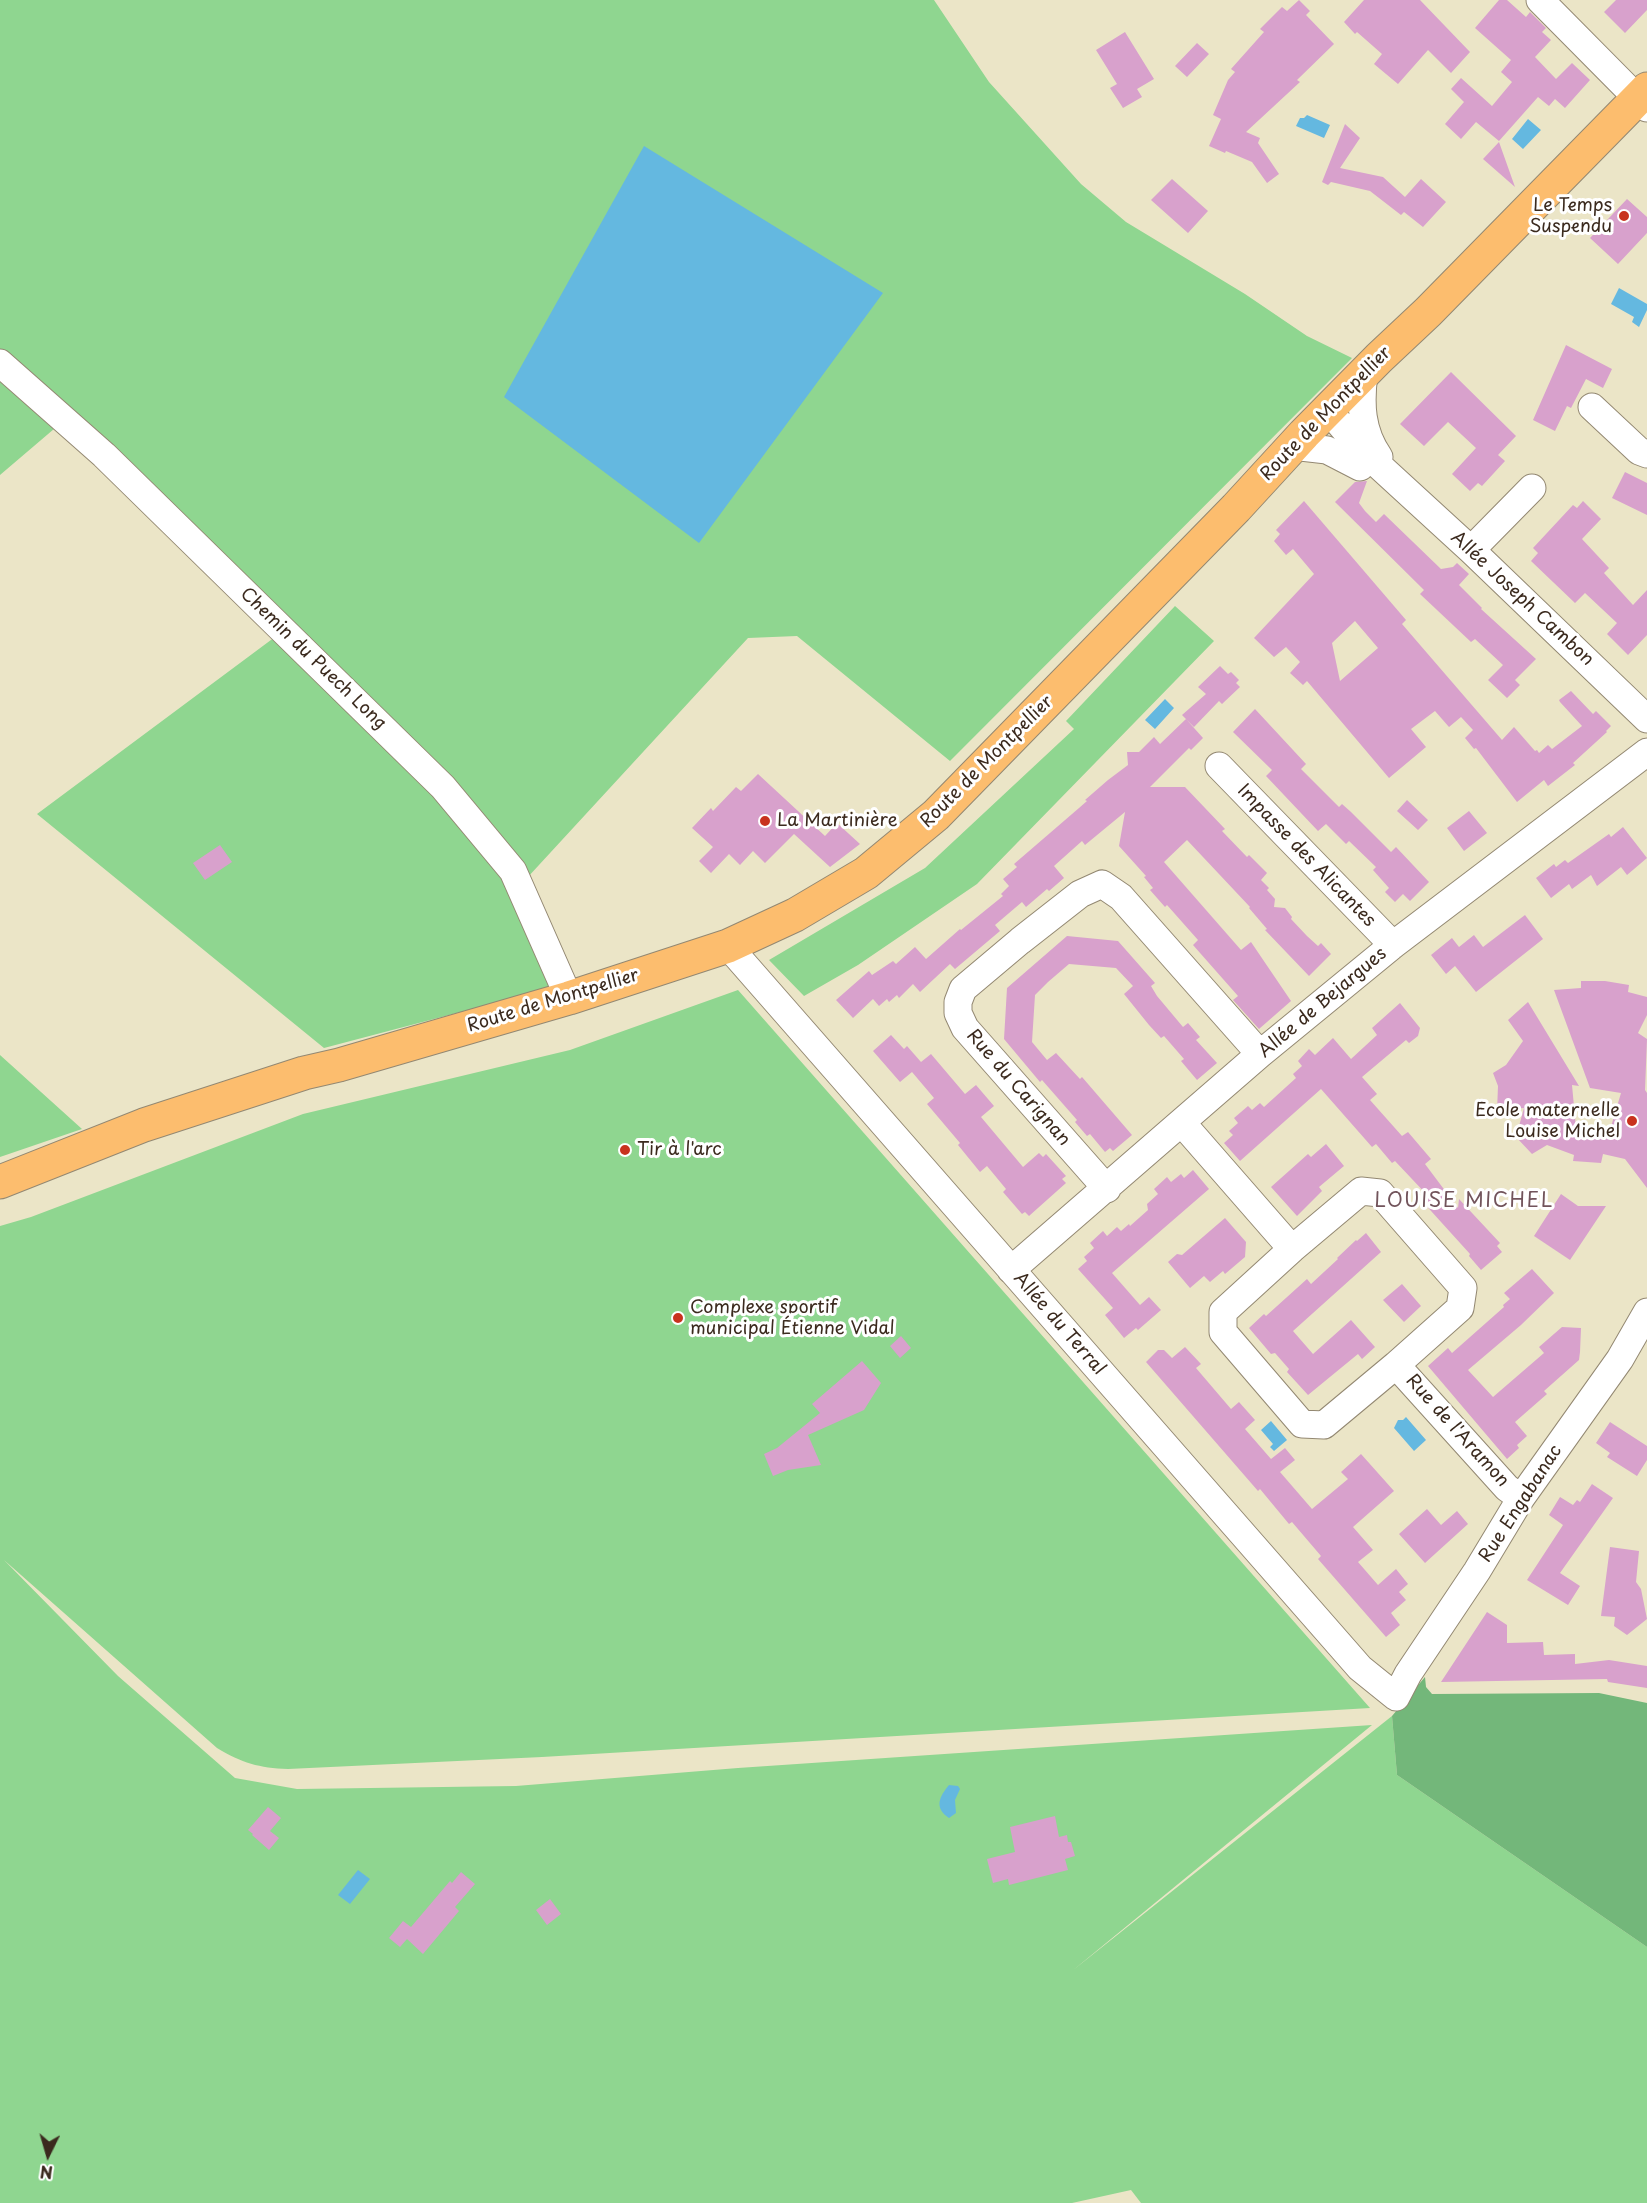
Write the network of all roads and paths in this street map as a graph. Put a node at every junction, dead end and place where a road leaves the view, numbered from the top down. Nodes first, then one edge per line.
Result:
1 (1540, 0) edge
2 (1644, 99) edge
3 (0, 363) edge
4 (1364, 373) junction
5 (1592, 406) dead end
6 (1310, 428) junction
7 (1647, 454) edge
8 (1396, 480) junction
9 (1532, 488) dead end
10 (1471, 550) junction
11 (1647, 719) edge
12 (1647, 752) edge
13 (1219, 766) dead end
14 (1393, 945) junction
15 (728, 946) junction
16 (569, 998) junction
17 (1260, 1054) junction
18 (1182, 1123) junction
19 (0, 1182) edge
20 (1107, 1189) junction
21 (1292, 1249) junction
22 (1011, 1270) junction
23 (1647, 1312) edge
24 (1396, 1365) junction
25 (1521, 1498) junction
26 (1395, 1697) joint

1 - 2 street
2 - 4 main road, Route de Montpellier
3 - 16 street, Chemin du Puech Long
4 - 6 main road, Route de Montpellier
4 - 8 street, Allée Joseph Cambon
5 - 7 street
6 - 8 street, Allée Joseph Cambon
6 - 8 street, Allée Joseph Cambon
6 - 15 main road, Route de Montpellier
8 - 10 street, Allée Joseph Cambon
9 - 10 street
10 - 11 street, Allée Joseph Cambon
12 - 14 street, Allée de Bejargues
13 - 14 street, Impasse des Alicantes
14 - 17 street, Allée de Bejargues
15 - 16 main road, Route de Montpellier
15 - 22 street, Allée du Terral
16 - 19 main road, Route de Montpellier
17 - 18 street, Allée de Bejargues
17 - 20 street, Rue du Carignan
18 - 20 street, Allée de Bejargues
18 - 21 street
20 - 22 street, Allée de Bejargues
21 - 24 street, Rue de l'Aramon
21 - 24 street, Rue de l'Aramon
22 - 26 street, Allée du Terral
23 - 25 street, Rue Engabanac
24 - 25 street, Rue de l'Aramon
25 - 26 street, Rue Engabanac

